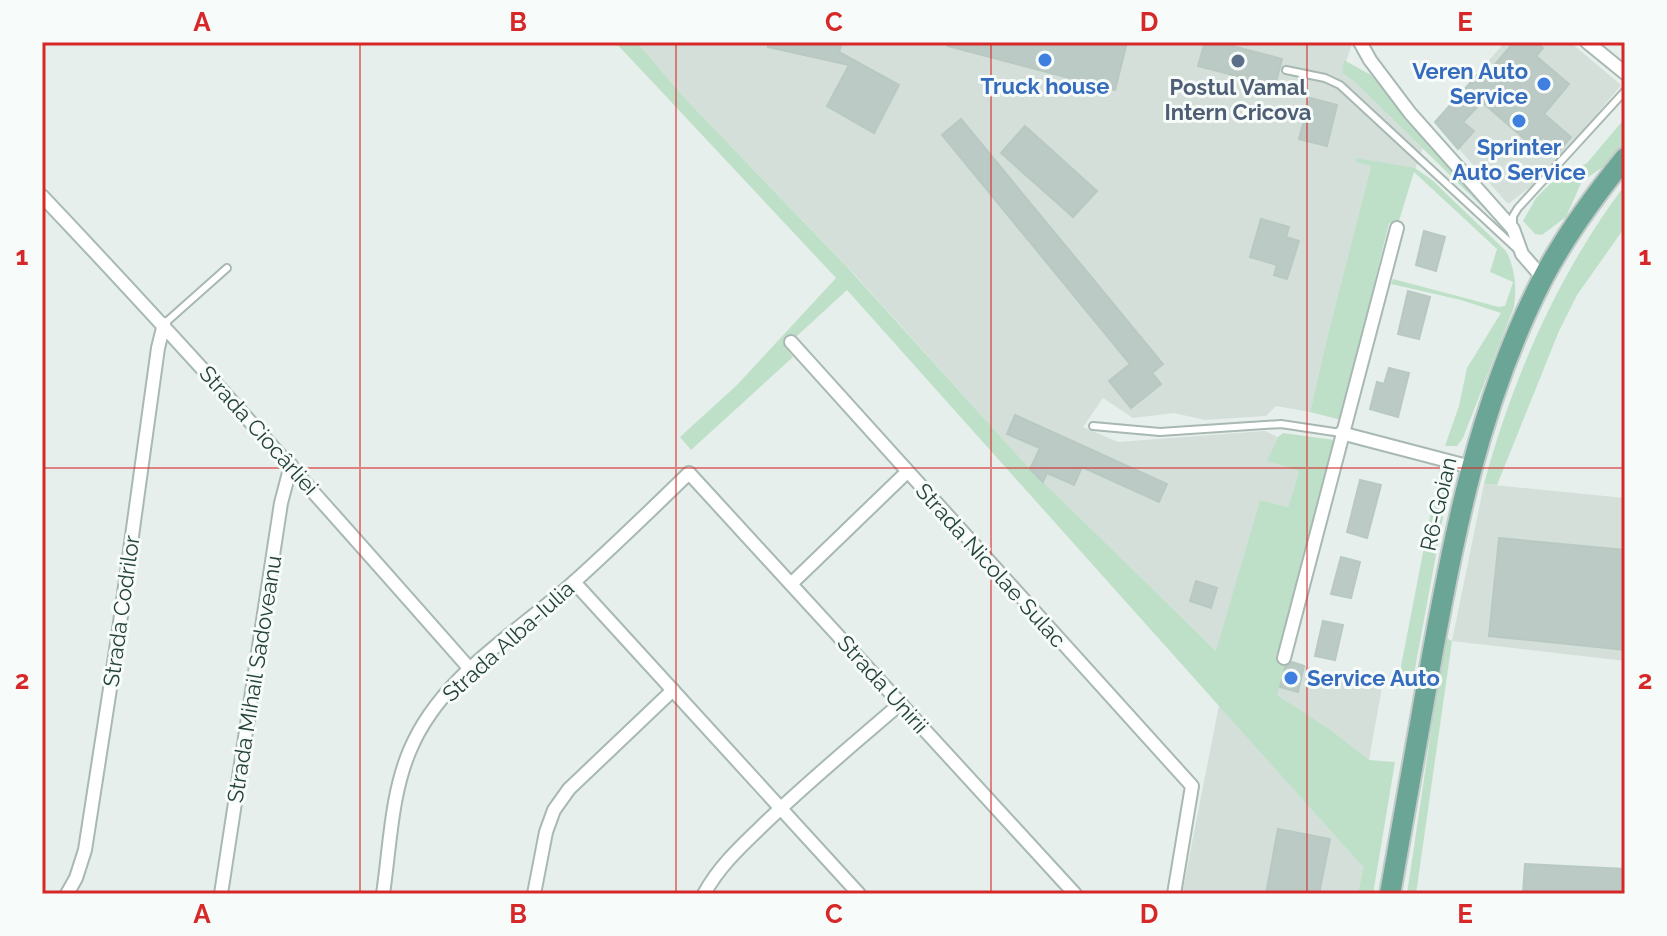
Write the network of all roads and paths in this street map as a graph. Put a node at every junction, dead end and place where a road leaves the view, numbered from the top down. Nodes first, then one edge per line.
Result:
1 (1360, 42) edge
2 (1587, 42) edge
3 (1286, 70) dead end
4 (1625, 73) edge
5 (1625, 91) edge
6 (1625, 158) edge
7 (42, 196) edge
8 (1397, 228) dead end
9 (1513, 229) junction
10 (1522, 254) junction
11 (227, 268) dead end
12 (1543, 278) junction
13 (164, 324) junction
14 (791, 342) dead end
15 (1093, 426) dead end
16 (1341, 433) junction
17 (291, 465) junction
18 (1471, 467) junction
19 (907, 472) junction
20 (689, 473) joint
21 (574, 582) junction
22 (791, 584) junction
23 (1284, 658) dead end
24 (470, 669) junction
25 (673, 690) junction
26 (901, 703) junction
27 (780, 808) junction
28 (67, 894) edge
29 (221, 894) edge
30 (383, 894) edge
31 (534, 894) edge
32 (704, 894) edge
33 (859, 894) edge
34 (1075, 894) edge
35 (1174, 894) edge
36 (1390, 894) edge

1 - 9 street
2 - 4 street
3 - 10 lane
5 - 9 lane
6 - 12 main road, R6-Goian
7 - 13 street, Strada Ciocârliei
8 - 16 street
9 - 10 street
10 - 12 street
11 - 13 lane
12 - 18 main road, R6-Goian
13 - 17 street, Strada Ciocârliei
13 - 28 street, Strada Codrilor
14 - 19 street, Strada Nicolae Sulac
15 - 16 lane
16 - 18 street
16 - 23 street
17 - 24 street, Strada Ciocârliei
17 - 29 street, Strada Mihail Sadoveanu
18 - 36 main road, R6-Goian
19 - 22 street
19 - 35 street, Strada Nicolae Sulac
20 - 21 street, Strada Alba-Iulia
20 - 22 street, Strada Unirii
21 - 24 street, Strada Alba-Iulia
21 - 25 street
22 - 26 street, Strada Unirii
24 - 30 street, Strada Alba-Iulia
25 - 27 street
25 - 31 street
26 - 27 street
26 - 34 street, Strada Unirii
27 - 32 street
27 - 33 street

